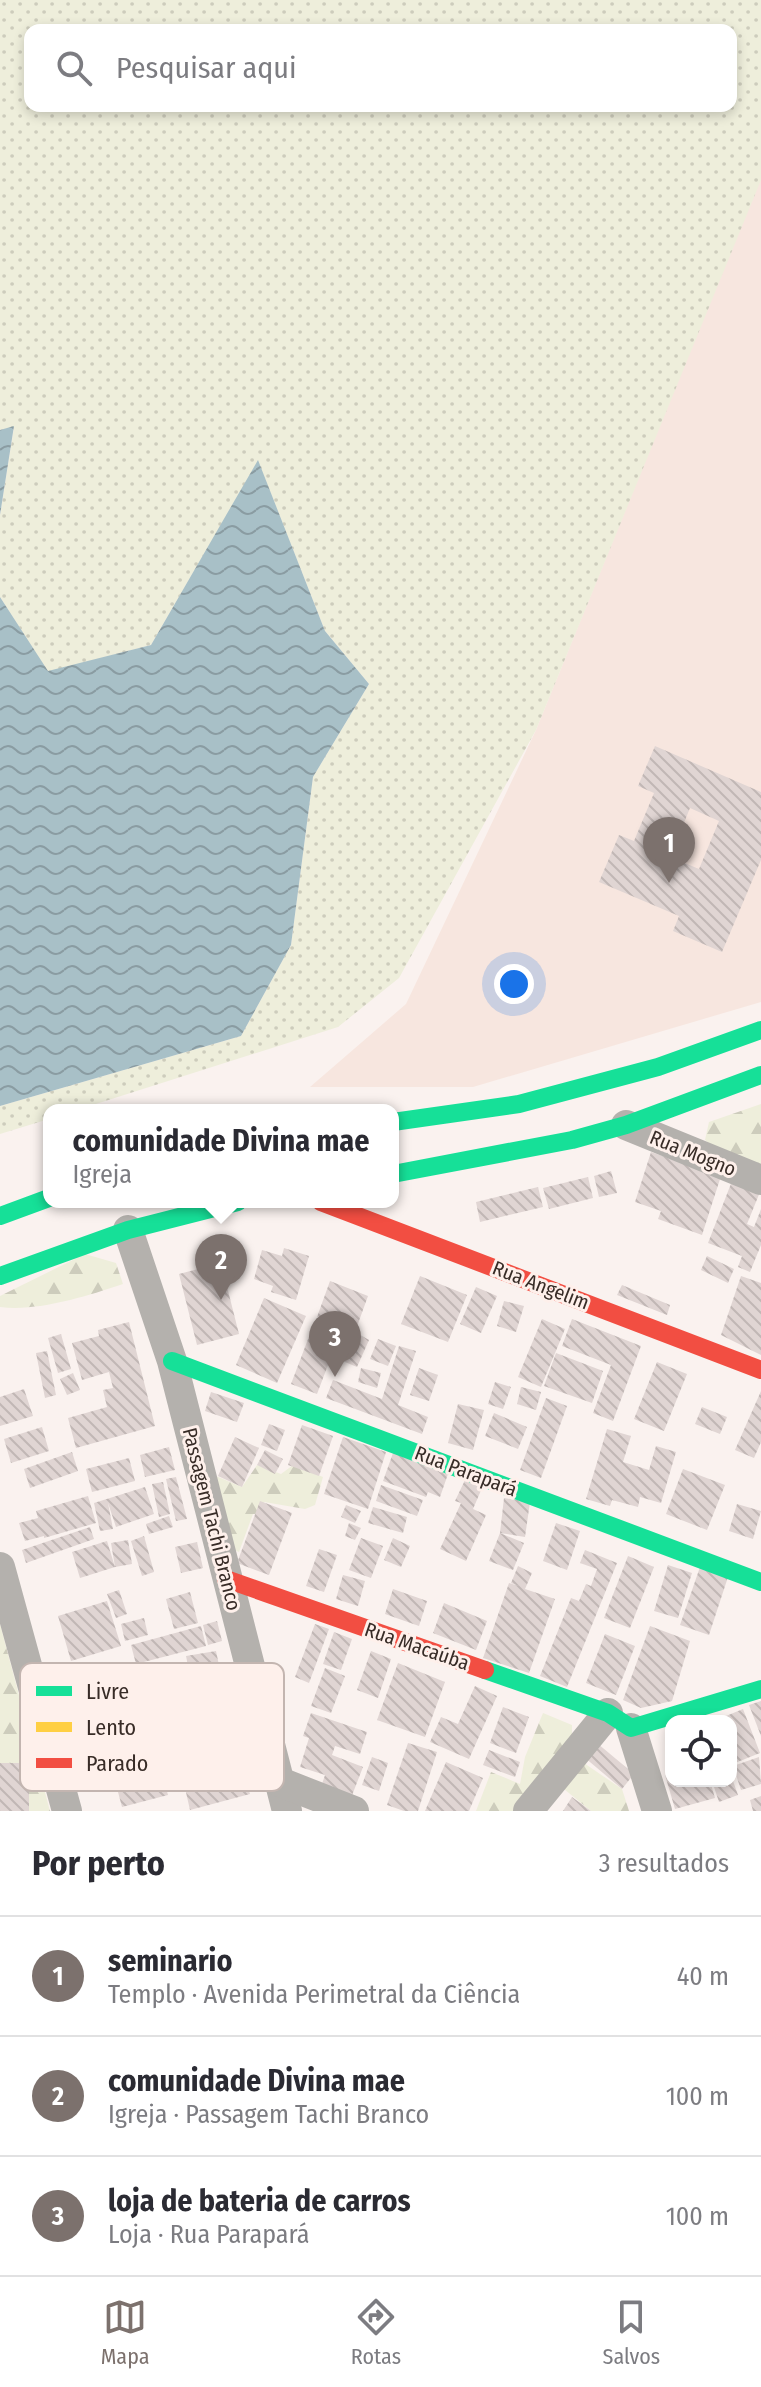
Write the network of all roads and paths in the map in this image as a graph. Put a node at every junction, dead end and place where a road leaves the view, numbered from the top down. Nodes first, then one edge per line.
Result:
1 (761, 1030) edge
2 (761, 1075) edge
3 (399, 1121) edge
4 (626, 1125) junction
5 (399, 1173) edge
6 (761, 1180) edge
7 (43, 1200) edge
8 (214, 1208) edge
9 (337, 1208) edge
10 (0, 1216) edge
11 (128, 1230) junction
12 (0, 1276) edge
13 (172, 1361) junction
14 (761, 1370) edge
15 (0, 1567) edge
16 (226, 1579) junction
17 (761, 1582) edge
18 (26, 1663) edge
19 (248, 1663) edge
20 (761, 1689) edge
21 (620, 1721) junction
22 (62, 1791) edge
23 (283, 1796) edge
24 (67, 1811) edge
25 (354, 1811) edge
26 (528, 1811) edge
27 (657, 1811) edge

1 - 3 street
2 - 4 street
4 - 5 street
4 - 6 street, Rua Mogno
7 - 10 street
8 - 11 street
9 - 14 street, Rua Angelim
11 - 12 street
11 - 13 street, Passagem Tachi Branco
13 - 16 street, Passagem Tachi Branco
13 - 17 street, Rua Parapará
15 - 18 street
16 - 19 street, Passagem Tachi Branco
16 - 21 street, Rua Macaúba
20 - 21 street
21 - 26 street
21 - 27 street
22 - 24 street
23 - 25 street

